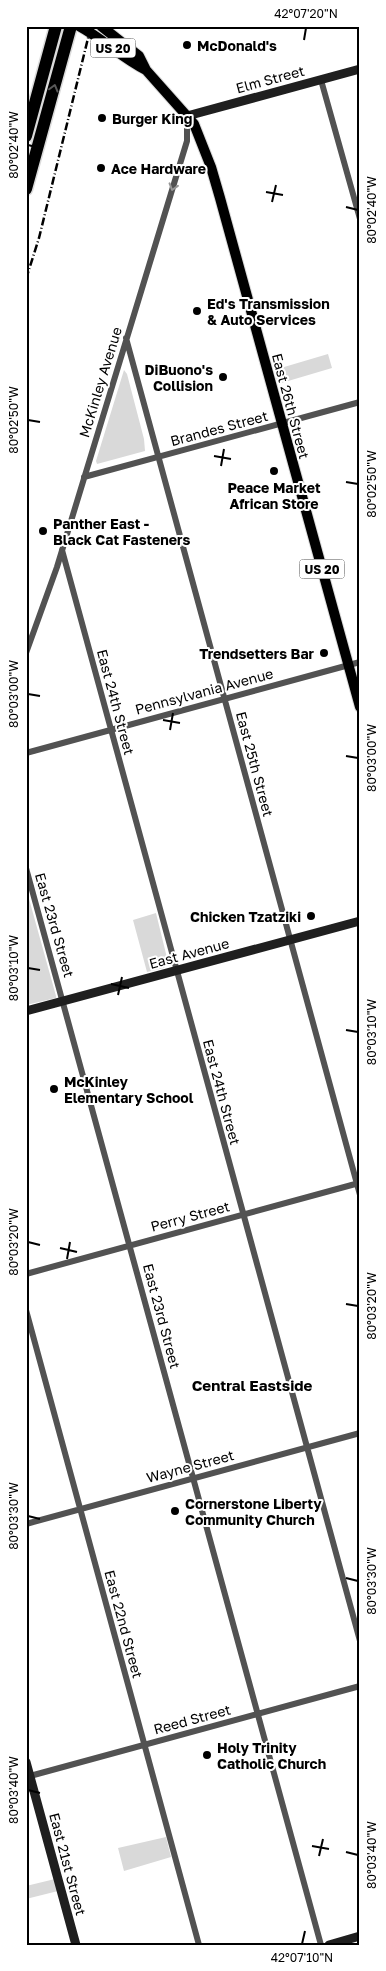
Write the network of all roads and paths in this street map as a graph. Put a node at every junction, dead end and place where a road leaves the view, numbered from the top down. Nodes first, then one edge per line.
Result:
1 (79, 26) edge
2 (101, 26) edge
3 (55, 29) edge
4 (69, 32) edge
5 (360, 69) edge
6 (146, 70) junction
7 (321, 80) junction
8 (40, 85) junction
9 (26, 100) edge
10 (187, 116) junction
11 (27, 131) edge
12 (41, 135) junction
13 (26, 189) edge
14 (360, 218) edge
15 (126, 338) junction
16 (360, 402) edge
17 (282, 424) junction
18 (158, 458) junction
19 (84, 477) junction
20 (62, 550) junction
21 (26, 654) edge
22 (360, 662) edge
23 (348, 665) junction
24 (224, 699) junction
25 (360, 707) edge
26 (110, 730) junction
27 (26, 753) edge
28 (26, 868) edge
29 (360, 921) edge
30 (290, 940) junction
31 (176, 971) junction
32 (64, 1001) junction
33 (26, 1011) edge
34 (358, 1184) edge
35 (360, 1195) edge
36 (243, 1215) junction
37 (130, 1246) junction
38 (26, 1274) edge
39 (26, 1310) edge
40 (360, 1433) edge
41 (307, 1447) junction
42 (193, 1478) junction
43 (80, 1510) junction
44 (26, 1524) edge
45 (360, 1641) edge
46 (360, 1686) edge
47 (257, 1714) junction
48 (144, 1745) junction
49 (26, 1762) edge
50 (30, 1776) junction
51 (360, 1936) edge
52 (76, 1945) edge
53 (198, 1945) edge
54 (321, 1945) edge
55 (329, 1945) edge

1 - 6 main road, US 20
2 - 6 main road, US 20
3 - 8 highway
12 -> 4 highway
5 - 7 street, Elm Street
6 - 10 main road, US 20
7 - 10 street, Elm Street
7 - 14 street
8 - 9 highway
8 - 11 highway
10 -> 15 street, McKinley Avenue
10 - 17 main road, East 26th Street / US 20
11 - 12 highway
12 - 13 highway
15 - 18 street, East 25th Street
15 - 19 street, McKinley Avenue
16 - 17 street, Brandes Street
17 - 18 street, Brandes Street
17 - 23 main road, East 26th Street / US 20
18 - 19 street, Brandes Street
18 - 24 street, East 25th Street
19 - 20 street, McKinley Avenue
20 - 21 street, McKinley Avenue
20 - 26 street, East 24th Street
22 - 23 street, Pennsylvania Avenue
23 - 24 street, Pennsylvania Avenue
23 - 25 main road, East 26th Street / US 20
24 - 26 street, Pennsylvania Avenue
24 - 30 street, East 25th Street
26 - 27 street, Pennsylvania Avenue
26 - 31 street, East 24th Street
28 - 32 street, East 23rd Street
29 - 30 street, East Avenue
30 - 31 street, East Avenue
30 - 34 street, East 25th Street
31 - 32 street, East Avenue
31 - 36 street, East 24th Street
32 - 33 street, East Avenue
32 - 37 street, East 23rd Street
34 - 35 street, East 25th Street
34 - 36 street, Perry Street
36 - 37 street, Perry Street
36 - 41 street, East 24th Street
37 - 38 street, Perry Street
37 - 42 street, East 23rd Street
39 - 43 street, East 22nd Street
40 - 41 street, Wayne Street
41 - 42 street, Wayne Street
41 - 45 street, East 24th Street
42 - 43 street, Wayne Street
42 - 47 street, East 23rd Street
43 - 44 street, Wayne Street
43 - 48 street, East 22nd Street
46 - 47 street, Reed Street
47 - 48 street, Reed Street
47 - 54 street, East 23rd Street
48 - 50 street, Reed Street
48 - 53 street, East 22nd Street
49 - 50 street, East 21st Street
50 - 52 street, East 21st Street
51 - 55 street

